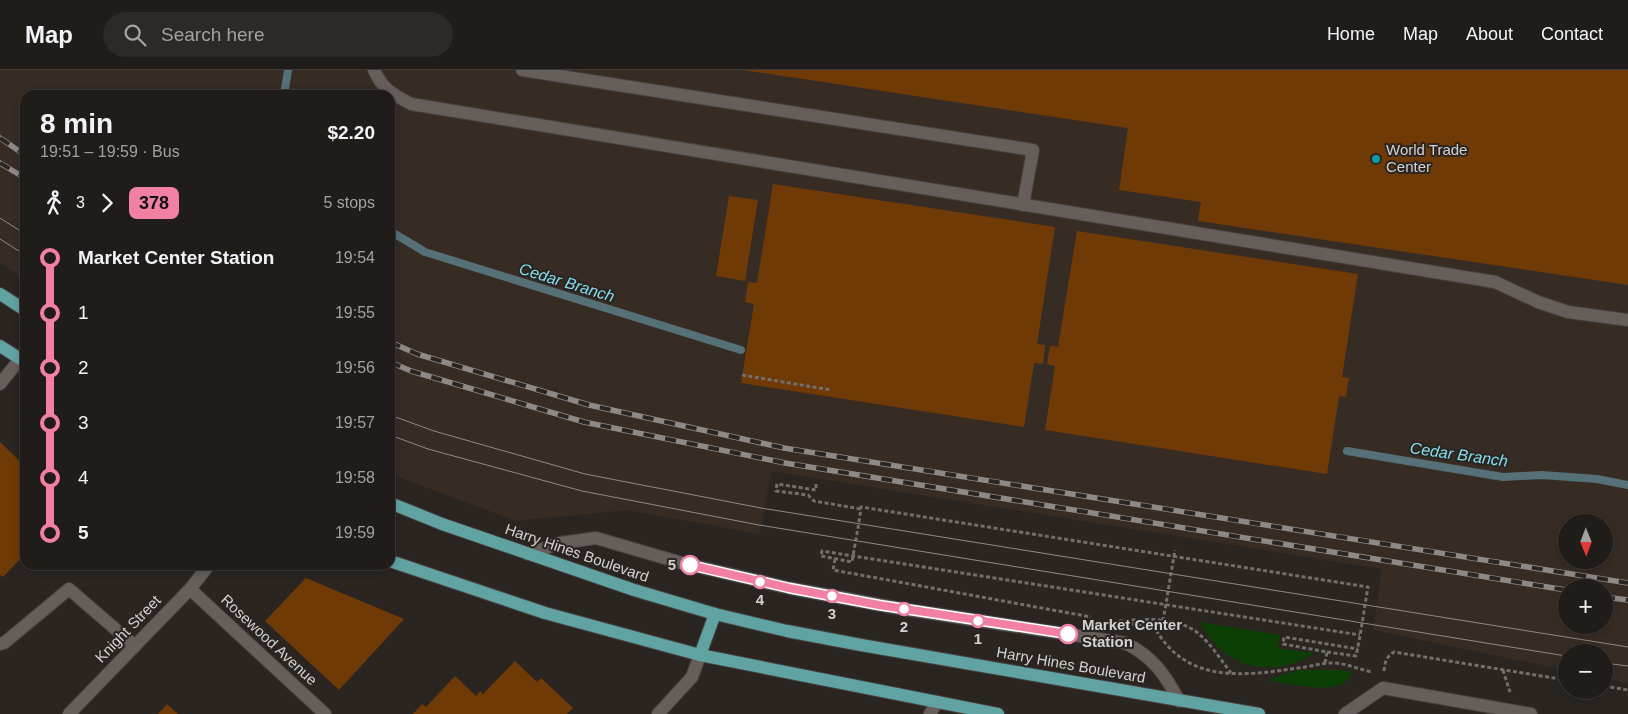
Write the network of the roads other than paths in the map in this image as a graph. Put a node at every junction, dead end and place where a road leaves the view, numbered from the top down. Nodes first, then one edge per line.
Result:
1 (374, 70) edge
2 (522, 70) edge
3 (388, 90) edge
4 (395, 95) edge
5 (1023, 205) junction
6 (0, 294) edge
7 (20, 307) edge
8 (1628, 320) edge
9 (0, 346) edge
10 (20, 359) edge
11 (20, 364) edge
12 (0, 384) edge
13 (395, 505) edge
14 (528, 554) junction
15 (395, 563) edge
16 (205, 570) edge
17 (190, 589) junction
18 (716, 614) junction
19 (0, 644) edge
20 (134, 646) junction
21 (700, 655) junction
22 (1179, 701) junction
23 (937, 702) junction
24 (69, 714) edge
25 (325, 714) edge
26 (658, 714) edge
27 (930, 714) edge
28 (998, 714) edge
29 (1259, 714) edge
30 (1345, 714) edge
31 (1531, 714) edge

1 - 3 street
2 - 5 street
4 - 5 street
5 - 8 street
6 - 7 main road
9 - 10 main road
11 - 12 street
13 - 14 main road, Harry Hines Boulevard
14 - 18 main road, Harry Hines Boulevard
14 - 22 street
15 - 21 main road
16 - 17 street, Knight Street
17 - 20 street, Knight Street
17 - 25 street, Rosewood Avenue
18 - 21 main road
18 - 22 main road, Harry Hines Boulevard
19 - 20 street
20 - 24 street, Knight Street
21 - 23 main road
21 - 26 street
22 - 29 main road, Harry Hines Boulevard
23 - 27 street
23 - 28 main road
30 - 31 street

